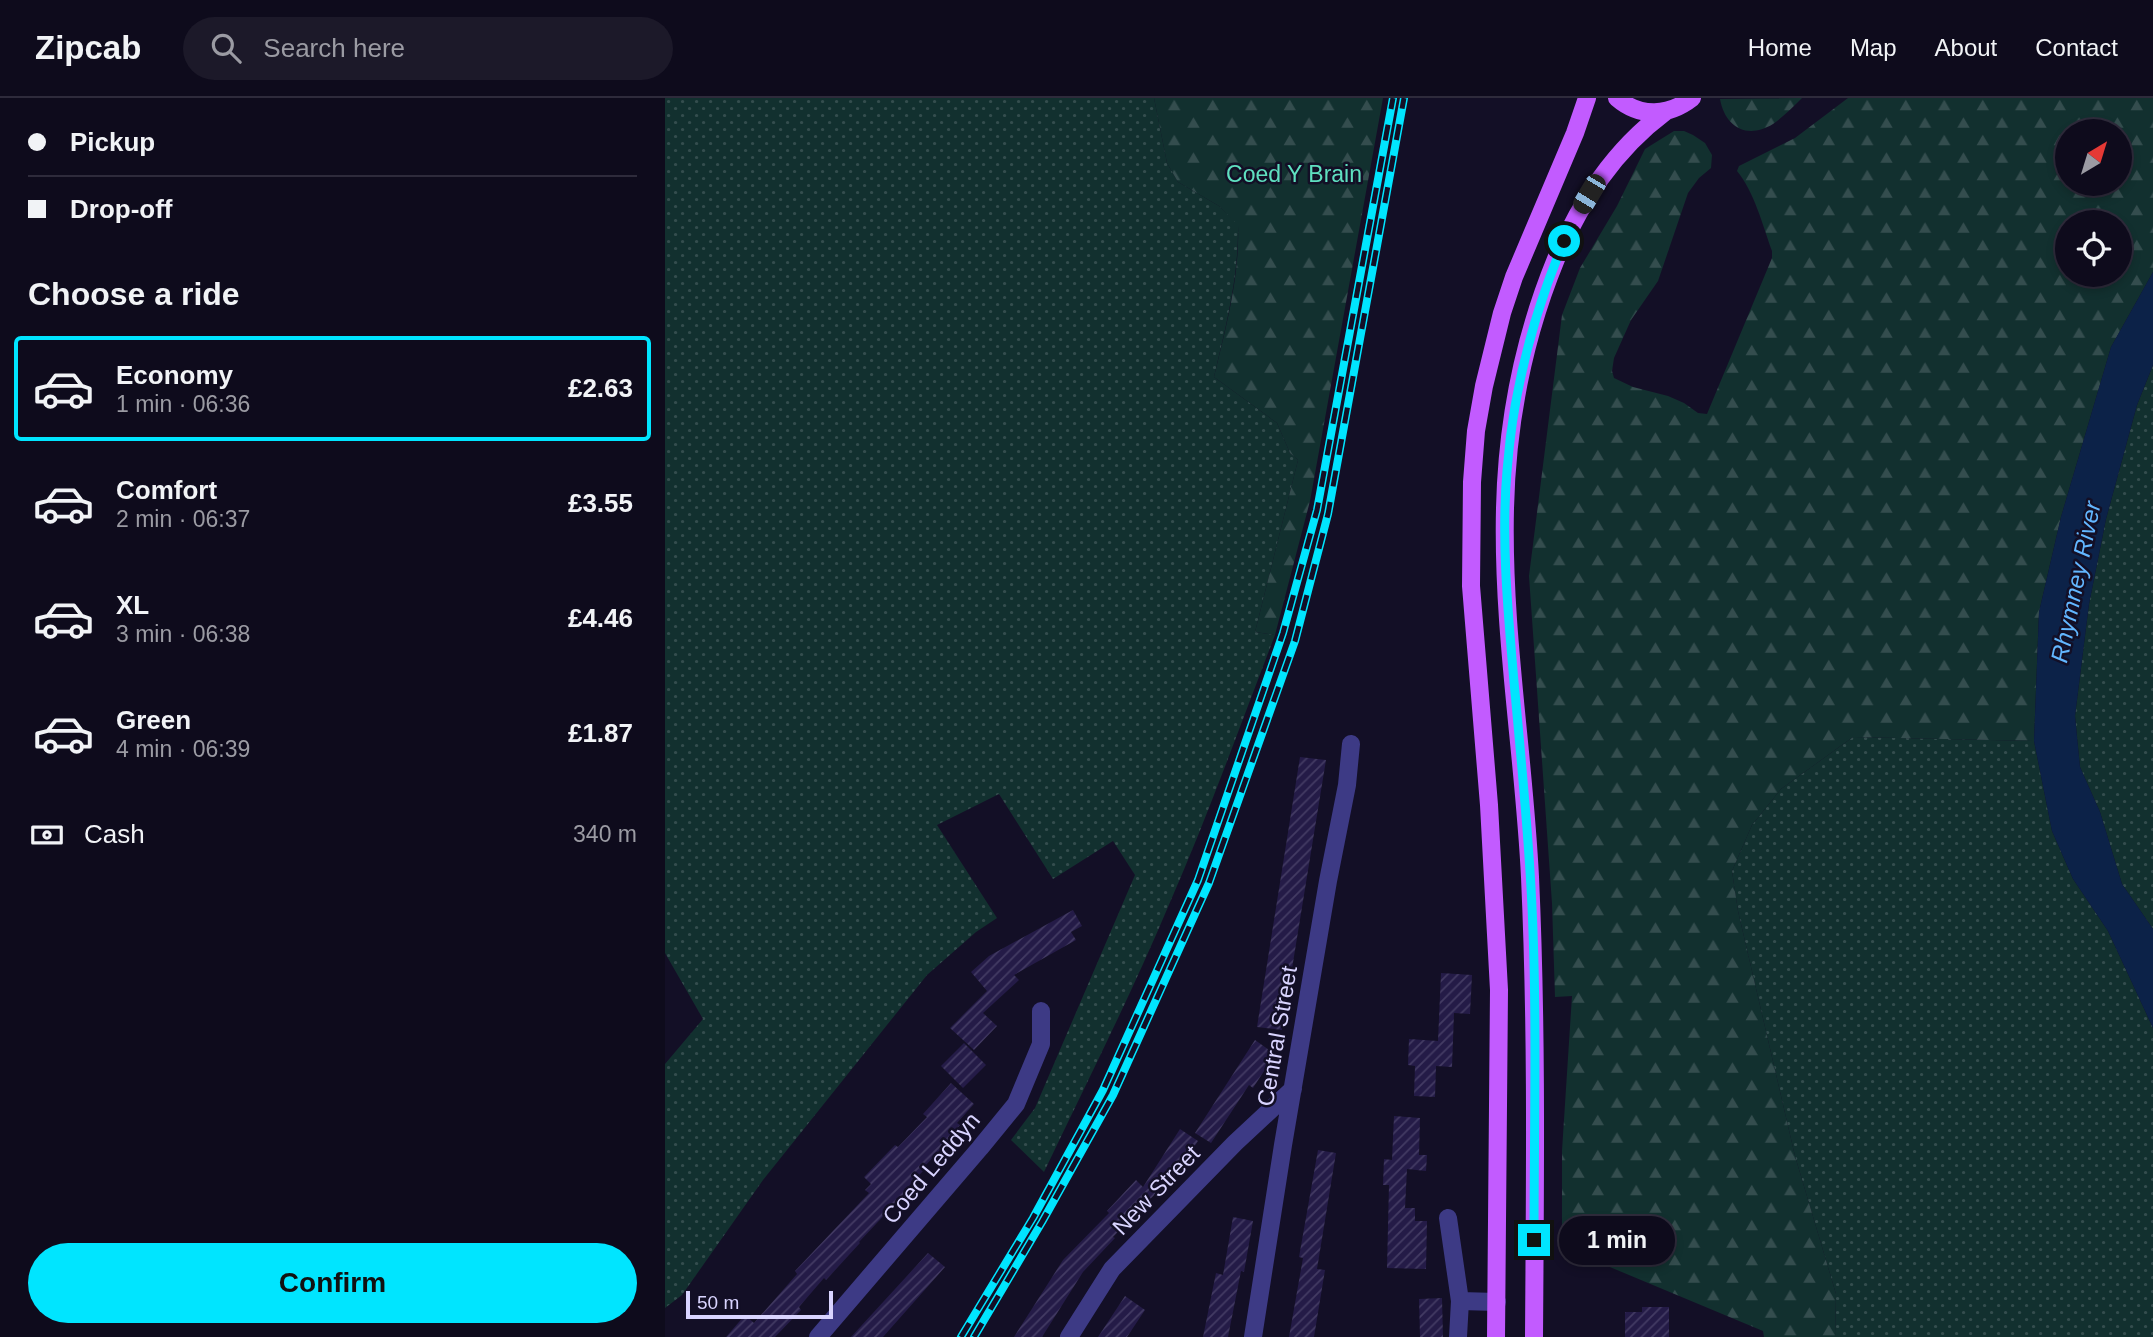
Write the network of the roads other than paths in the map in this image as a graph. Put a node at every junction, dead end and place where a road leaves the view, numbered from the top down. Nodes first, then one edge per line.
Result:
1 (1587, 98) edge
2 (1617, 98) edge
3 (1692, 98) edge
4 (1664, 112) junction
5 (1351, 744) dead end
6 (1041, 1012) dead end
7 (1293, 1089) junction
8 (1448, 1218) dead end
9 (1460, 1301) junction
10 (1497, 1302) junction
11 (818, 1337) edge
12 (1069, 1337) edge
13 (1253, 1337) edge
14 (1458, 1337) edge
15 (1496, 1337) edge
16 (1534, 1337) edge

1 - 10 main road
2 - 4 main road
3 - 4 main road
4 - 16 main road
5 - 7 street, Central Street
6 - 11 street, Coed Leddyn
7 - 12 street, New Street
7 - 13 street, Central Street
8 - 9 street
9 - 10 street
9 - 14 street
10 - 15 main road

